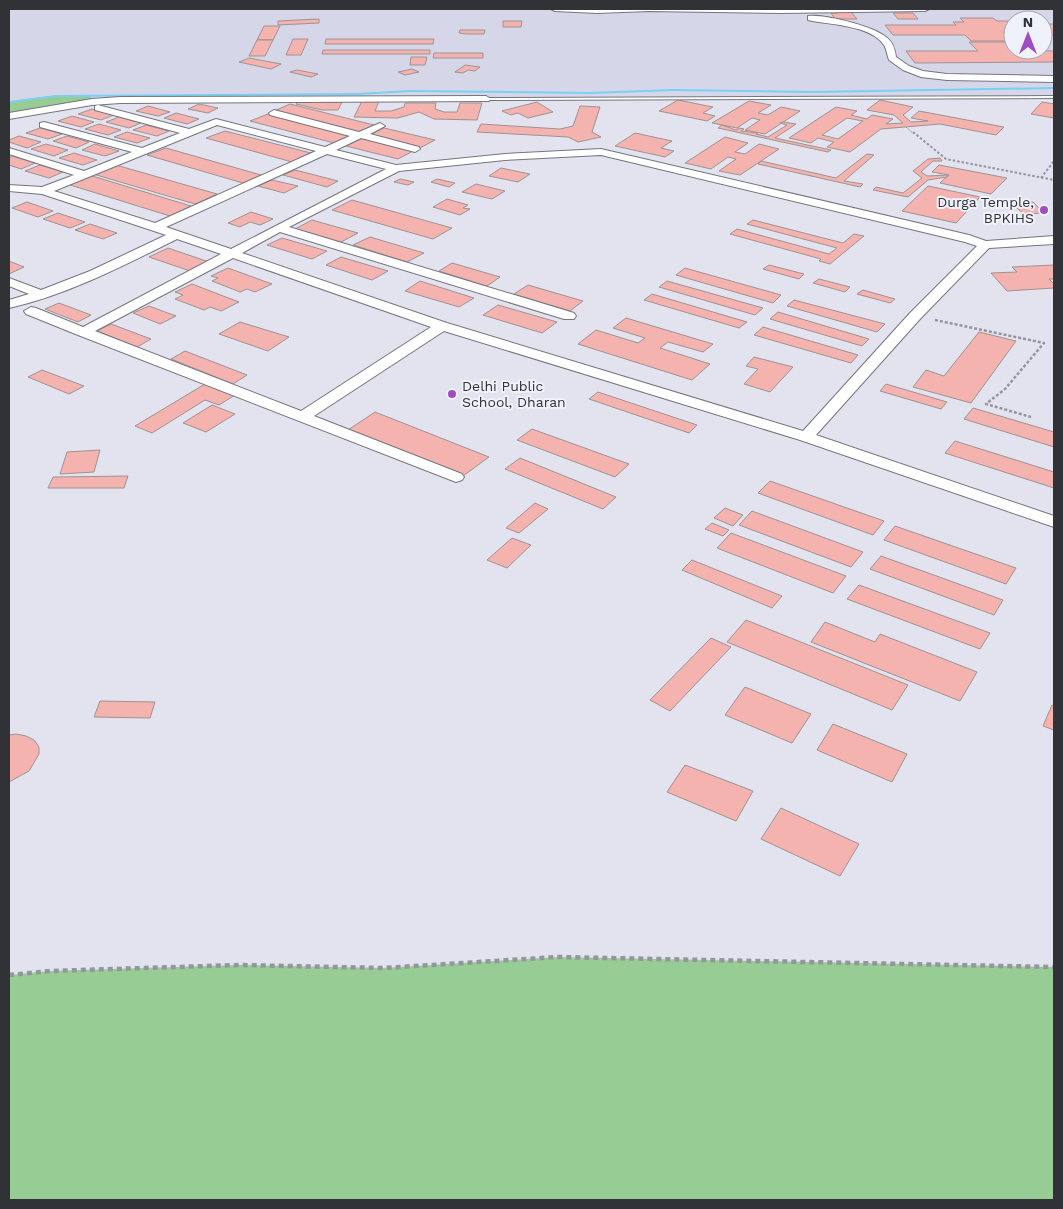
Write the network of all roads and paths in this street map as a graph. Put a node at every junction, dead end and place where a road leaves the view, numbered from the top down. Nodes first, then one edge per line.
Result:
1 (555, 9) edge
2 (925, 9) edge
3 (781, 11) junction
4 (1054, 79) edge
5 (1054, 96) edge
6 (486, 99) joint
7 (98, 108) dead end
8 (274, 113) dead end
9 (9, 116) edge
10 (44, 125) dead end
11 (380, 126) dead end
12 (906, 127) dead end
13 (188, 132) junction
14 (360, 135) junction
15 (415, 149) dead end
16 (9, 151) edge
17 (141, 151) junction
18 (326, 151) junction
19 (1054, 161) edge
20 (396, 168) junction
21 (83, 174) junction
22 (1041, 178) junction
23 (1054, 180) edge
24 (9, 188) edge
25 (43, 191) junction
26 (156, 228) junction
27 (279, 228) junction
28 (176, 235) junction
29 (1054, 240) edge
30 (985, 245) junction
31 (231, 255) junction
32 (9, 282) edge
33 (44, 295) junction
34 (9, 304) edge
35 (31, 310) dead end
36 (569, 316) dead end
37 (915, 316) junction
38 (442, 326) junction
39 (83, 332) junction
40 (1031, 416) dead end
41 (303, 417) junction
42 (806, 437) junction
43 (456, 477) dead end
44 (1054, 522) edge
45 (1054, 967) edge
46 (9, 975) edge

1 - 3 street
2 - 3 street
3 - 4 street
5 - 6 lane
6 - 9 street
7 - 13 street
8 - 14 street
10 - 17 street
11 - 14 street
12 - 22 path
13 - 17 street
13 - 18 street
14 - 15 street
14 - 18 street
16 - 21 street
17 - 21 street
18 - 20 street
18 - 26 street
19 - 22 path
20 - 27 street
20 - 30 street
21 - 25 street
22 - 23 path
24 - 25 street
25 - 26 street
26 - 28 street
27 - 31 street
27 - 36 street
28 - 31 street
28 - 33 street
29 - 30 street
30 - 37 street
31 - 38 street
31 - 39 street
32 - 33 street
33 - 34 street
35 - 39 street
37 - 40 path
37 - 42 street
38 - 41 street
38 - 42 street
39 - 41 street
41 - 43 street
42 - 44 street
45 - 46 path

